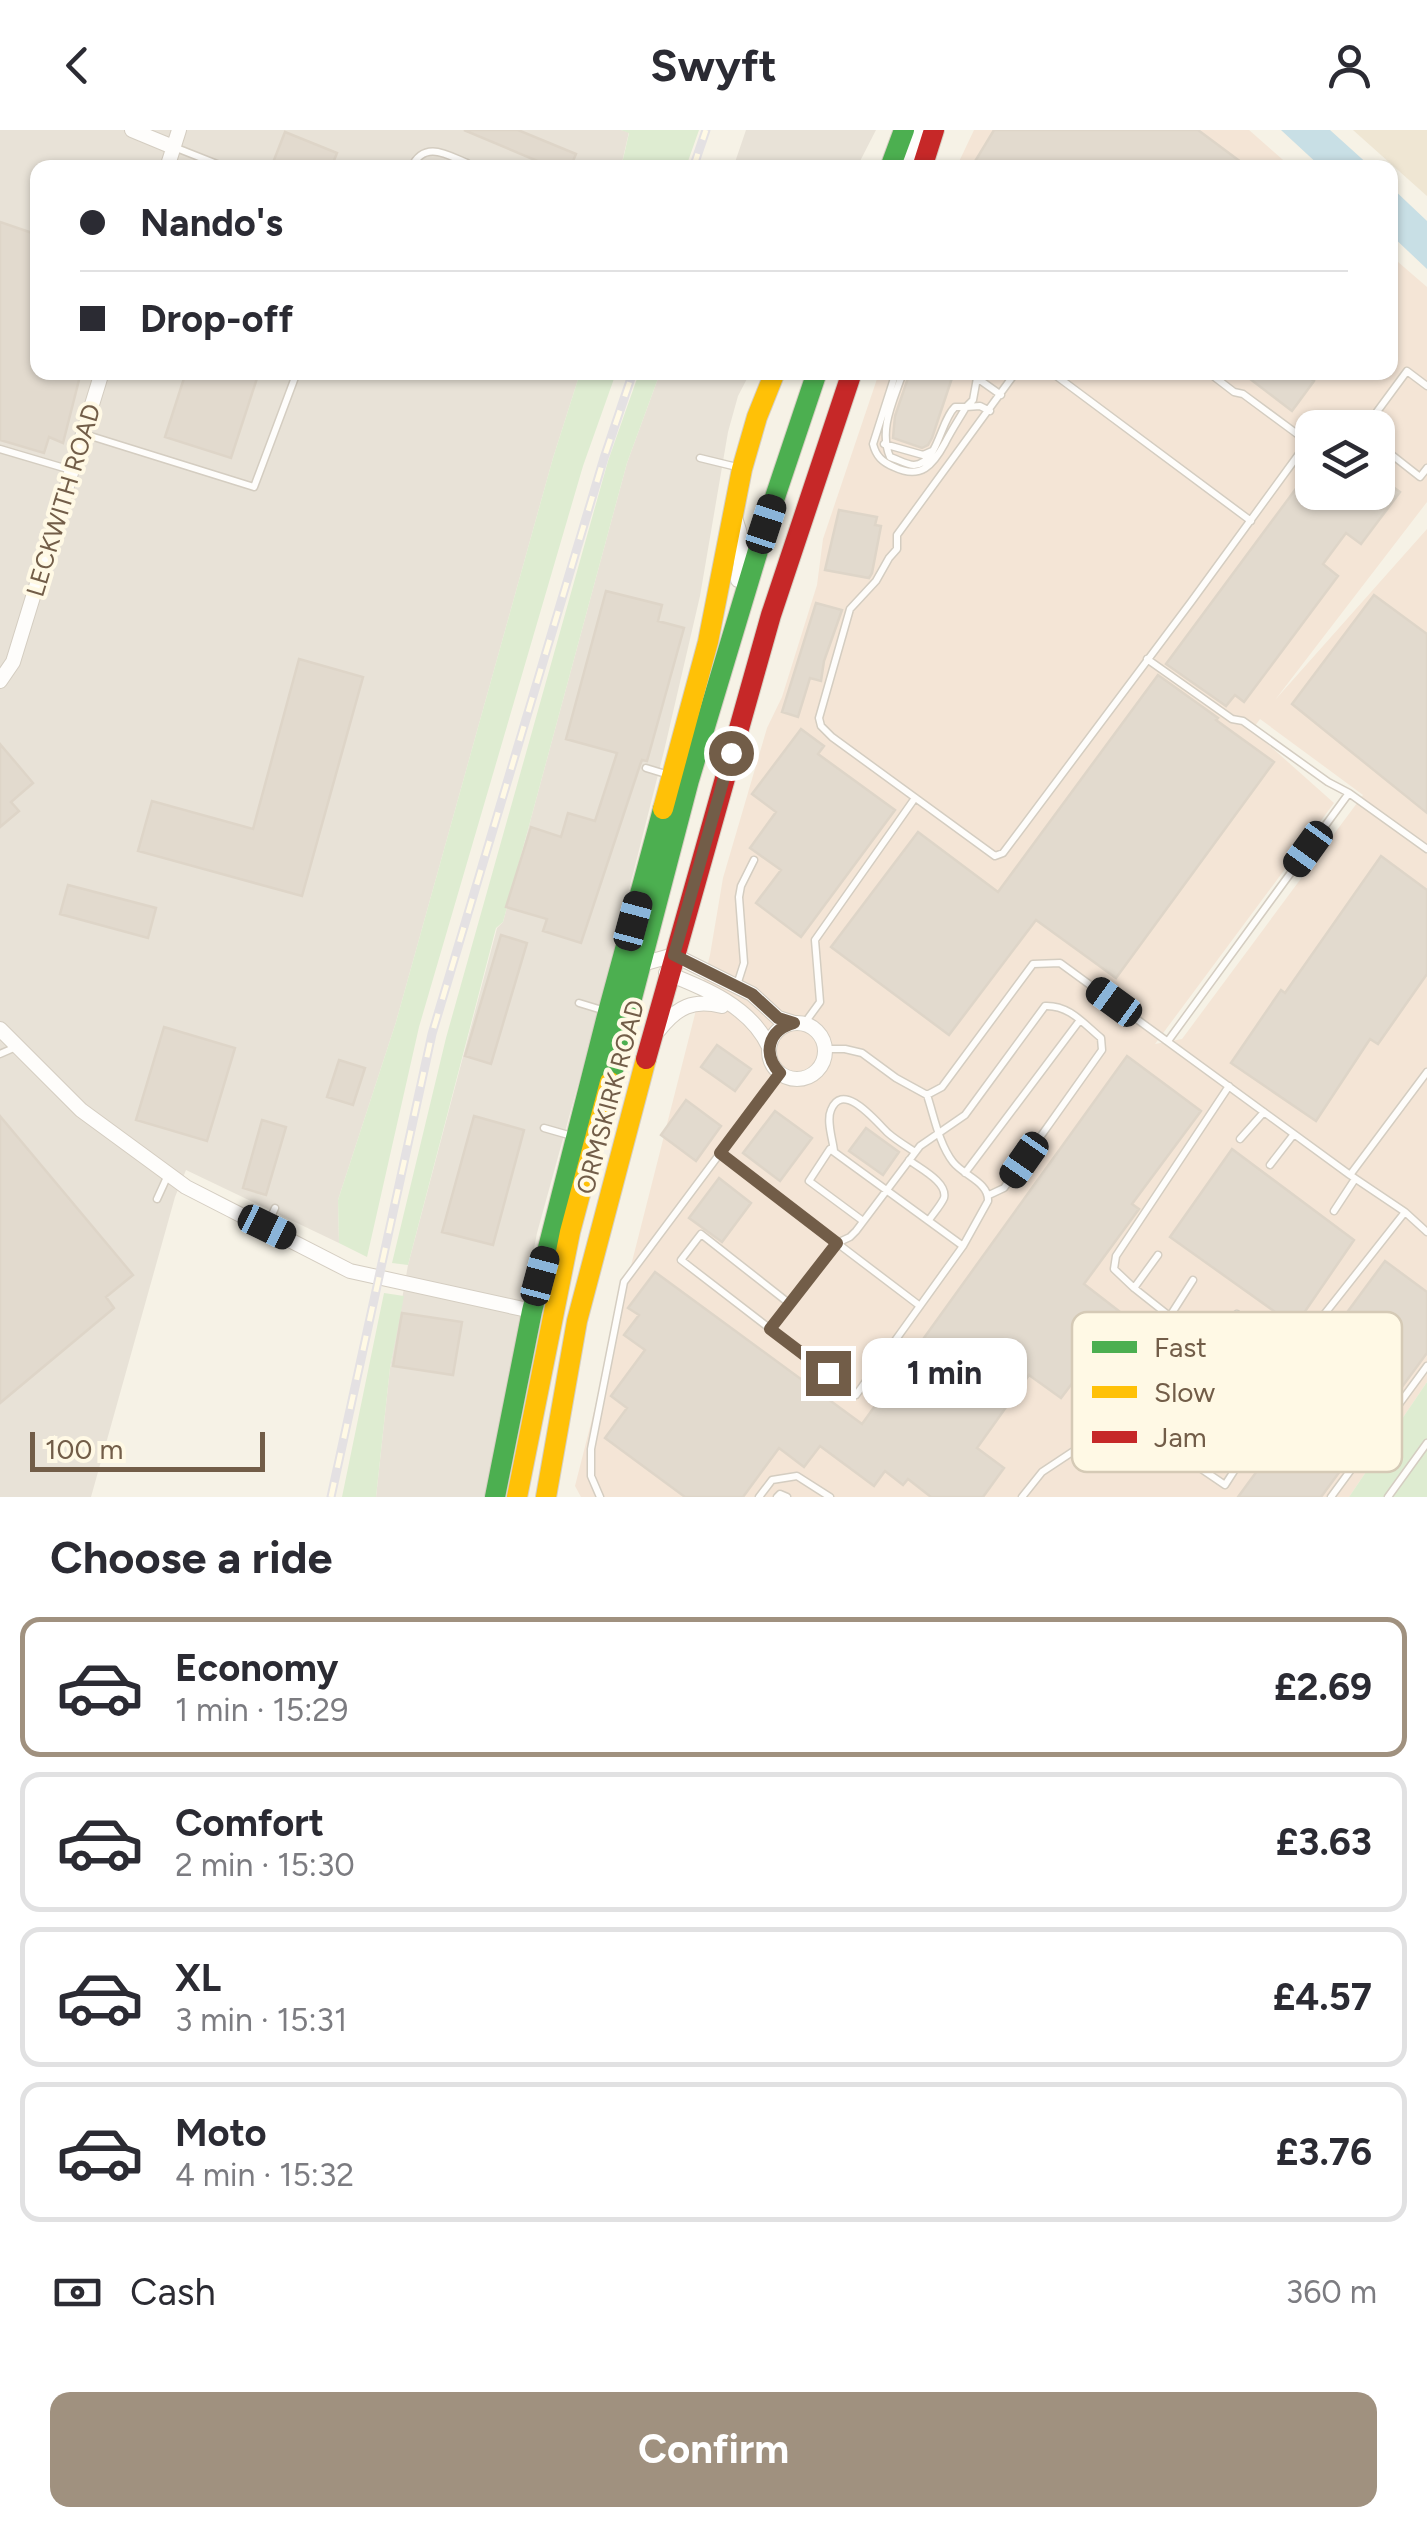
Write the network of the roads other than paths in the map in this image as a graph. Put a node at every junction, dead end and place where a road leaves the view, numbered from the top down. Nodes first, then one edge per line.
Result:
1 (132, 130) edge
2 (179, 130) edge
3 (904, 130) edge
4 (924, 130) edge
5 (934, 130) edge
6 (173, 146) junction
7 (169, 160) edge
8 (208, 160) edge
9 (415, 160) edge
10 (459, 160) edge
11 (893, 160) edge
12 (909, 160) edge
13 (925, 160) edge
14 (100, 380) edge
15 (294, 380) edge
16 (773, 380) edge
17 (849, 380) edge
18 (897, 380) edge
19 (898, 380) edge
20 (976, 380) edge
21 (982, 380) edge
22 (1011, 380) edge
23 (1062, 380) edge
24 (1218, 380) edge
25 (1427, 386) edge
26 (814, 390) edge
27 (1001, 395) junction
28 (966, 407) junction
29 (990, 410) junction
30 (1378, 410) edge
31 (1295, 429) edge
32 (83, 434) junction
33 (884, 444) junction
34 (0, 450) edge
35 (934, 451) junction
36 (1395, 457) edge
37 (700, 458) dead end
38 (1295, 460) edge
39 (742, 468) junction
40 (1427, 468) edge
41 (72, 470) junction
42 (732, 511) junction
43 (1251, 521) junction
44 (1147, 659) junction
45 (0, 681) edge
46 (718, 684) junction
47 (646, 768) dead end
48 (672, 776) junction
49 (1350, 792) junction
50 (915, 798) junction
51 (1427, 850) edge
52 (754, 860) dead end
53 (642, 964) junction
54 (671, 965) junction
55 (736, 986) junction
56 (580, 1003) dead end
57 (608, 1012) junction
58 (747, 1014) junction
59 (1080, 1020) junction
60 (799, 1023) junction
61 (0, 1028) edge
62 (651, 1039) junction
63 (1168, 1041) junction
64 (17, 1046) junction
65 (769, 1047) junction
66 (825, 1049) junction
67 (0, 1054) edge
68 (1427, 1072) edge
69 (780, 1073) junction
70 (1229, 1086) junction
71 (927, 1095) junction
72 (1264, 1112) junction
73 (544, 1128) dead end
74 (939, 1131) junction
75 (1294, 1134) junction
76 (576, 1137) junction
77 (1240, 1139) dead end
78 (834, 1152) junction
79 (915, 1152) junction
80 (720, 1153) junction
81 (908, 1160) junction
82 (1270, 1165) dead end
83 (168, 1173) junction
84 (965, 1173) junction
85 (1352, 1177) junction
86 (887, 1190) junction
87 (989, 1195) junction
88 (157, 1199) dead end
89 (275, 1208) dead end
90 (1334, 1211) dead end
91 (1404, 1212) junction
92 (929, 1220) junction
93 (863, 1221) junction
94 (267, 1227) junction
95 (1427, 1232) edge
96 (837, 1243) junction
97 (963, 1246) junction
98 (1158, 1254) dead end
99 (1193, 1280) dead end
100 (1134, 1288) junction
101 (790, 1304) junction
102 (920, 1306) junction
103 (532, 1311) junction
104 (1165, 1312) edge
105 (1173, 1312) edge
106 (1326, 1312) edge
107 (770, 1329) junction
108 (1427, 1366) edge
109 (1402, 1400) edge
110 (1427, 1443) edge
111 (1072, 1452) edge
112 (1206, 1472) edge
113 (1233, 1472) edge
114 (1349, 1472) edge
115 (496, 1497) edge
116 (517, 1497) edge
117 (546, 1497) edge
118 (600, 1497) edge
119 (759, 1497) edge
120 (777, 1497) edge
121 (787, 1497) edge
122 (830, 1497) edge
123 (1022, 1497) edge
124 (1331, 1497) edge
125 (1388, 1497) edge

1 - 6 street
2 - 6 street
3 - 11 main road
4 - 12 street
5 - 13 main road
6 - 7 street
6 - 8 lane
9 - 10 lane
14 - 32 street, LECKWITH ROAD
15 - 32 lane
16 - 39 main road
17 - 54 main road, ORMSKIRK ROAD
18 - 28 lane
19 - 33 lane
20 - 28 lane
21 - 27 lane
22 - 27 lane
23 - 43 lane
24 - 31 lane
25 - 30 lane
26 - 46 main road, ORMSKIRK ROAD
27 - 29 lane
28 - 29 lane
28 - 35 lane
29 - 50 lane
32 - 41 street, LECKWITH ROAD
33 - 35 lane
33 - 35 lane
34 - 41 lane
36 - 40 lane
37 - 39 lane
38 - 43 lane
39 - 42 main road
41 - 45 street, LECKWITH ROAD
42 - 46 street
42 - 48 main road
43 - 44 lane
44 - 49 lane
44 - 50 lane
46 - 53 main road, ORMSKIRK ROAD
47 - 48 lane
48 - 57 main road
49 - 51 lane
49 - 63 lane
50 - 60 lane
52 - 55 lane
53 - 54 street
53 - 116 main road, ORMSKIRK ROAD
54 - 55 street
54 - 58 street
54 - 62 main road, ORMSKIRK ROAD
55 - 60 street
56 - 57 lane
57 - 76 main road
58 - 62 street
58 - 65 street
59 - 74 lane
59 - 84 lane
59 - 87 lane
60 - 65 street
60 - 66 street
61 - 64 street
62 - 117 main road, ORMSKIRK ROAD
63 - 70 lane
63 - 71 lane
64 - 67 lane
64 - 83 street
65 - 69 street
66 - 69 street
66 - 71 lane
68 - 85 lane
69 - 80 lane
70 - 72 lane
70 - 100 lane
71 - 74 lane
72 - 75 lane
72 - 77 lane
73 - 76 lane
74 - 79 lane
74 - 84 lane
75 - 82 lane
75 - 85 lane
76 - 103 main road
78 - 79 lane
78 - 86 lane
78 - 93 lane
79 - 81 lane
80 - 96 lane
80 - 118 lane
81 - 86 lane
81 - 92 lane
83 - 88 lane
83 - 94 street
84 - 87 lane
85 - 90 lane
85 - 91 lane
86 - 92 lane
86 - 93 lane
87 - 97 lane
89 - 94 lane
91 - 95 lane
91 - 106 lane
92 - 97 lane
93 - 96 lane
94 - 103 street
96 - 101 lane
96 - 102 lane
97 - 102 lane
98 - 100 lane
99 - 105 lane
100 - 104 lane
101 - 107 lane
101 - 107 lane
102 - 107 lane
103 - 115 main road
108 - 109 lane
110 - 125 lane
111 - 123 lane
112 - 113 lane
114 - 124 lane
119 - 122 lane
120 - 121 lane

